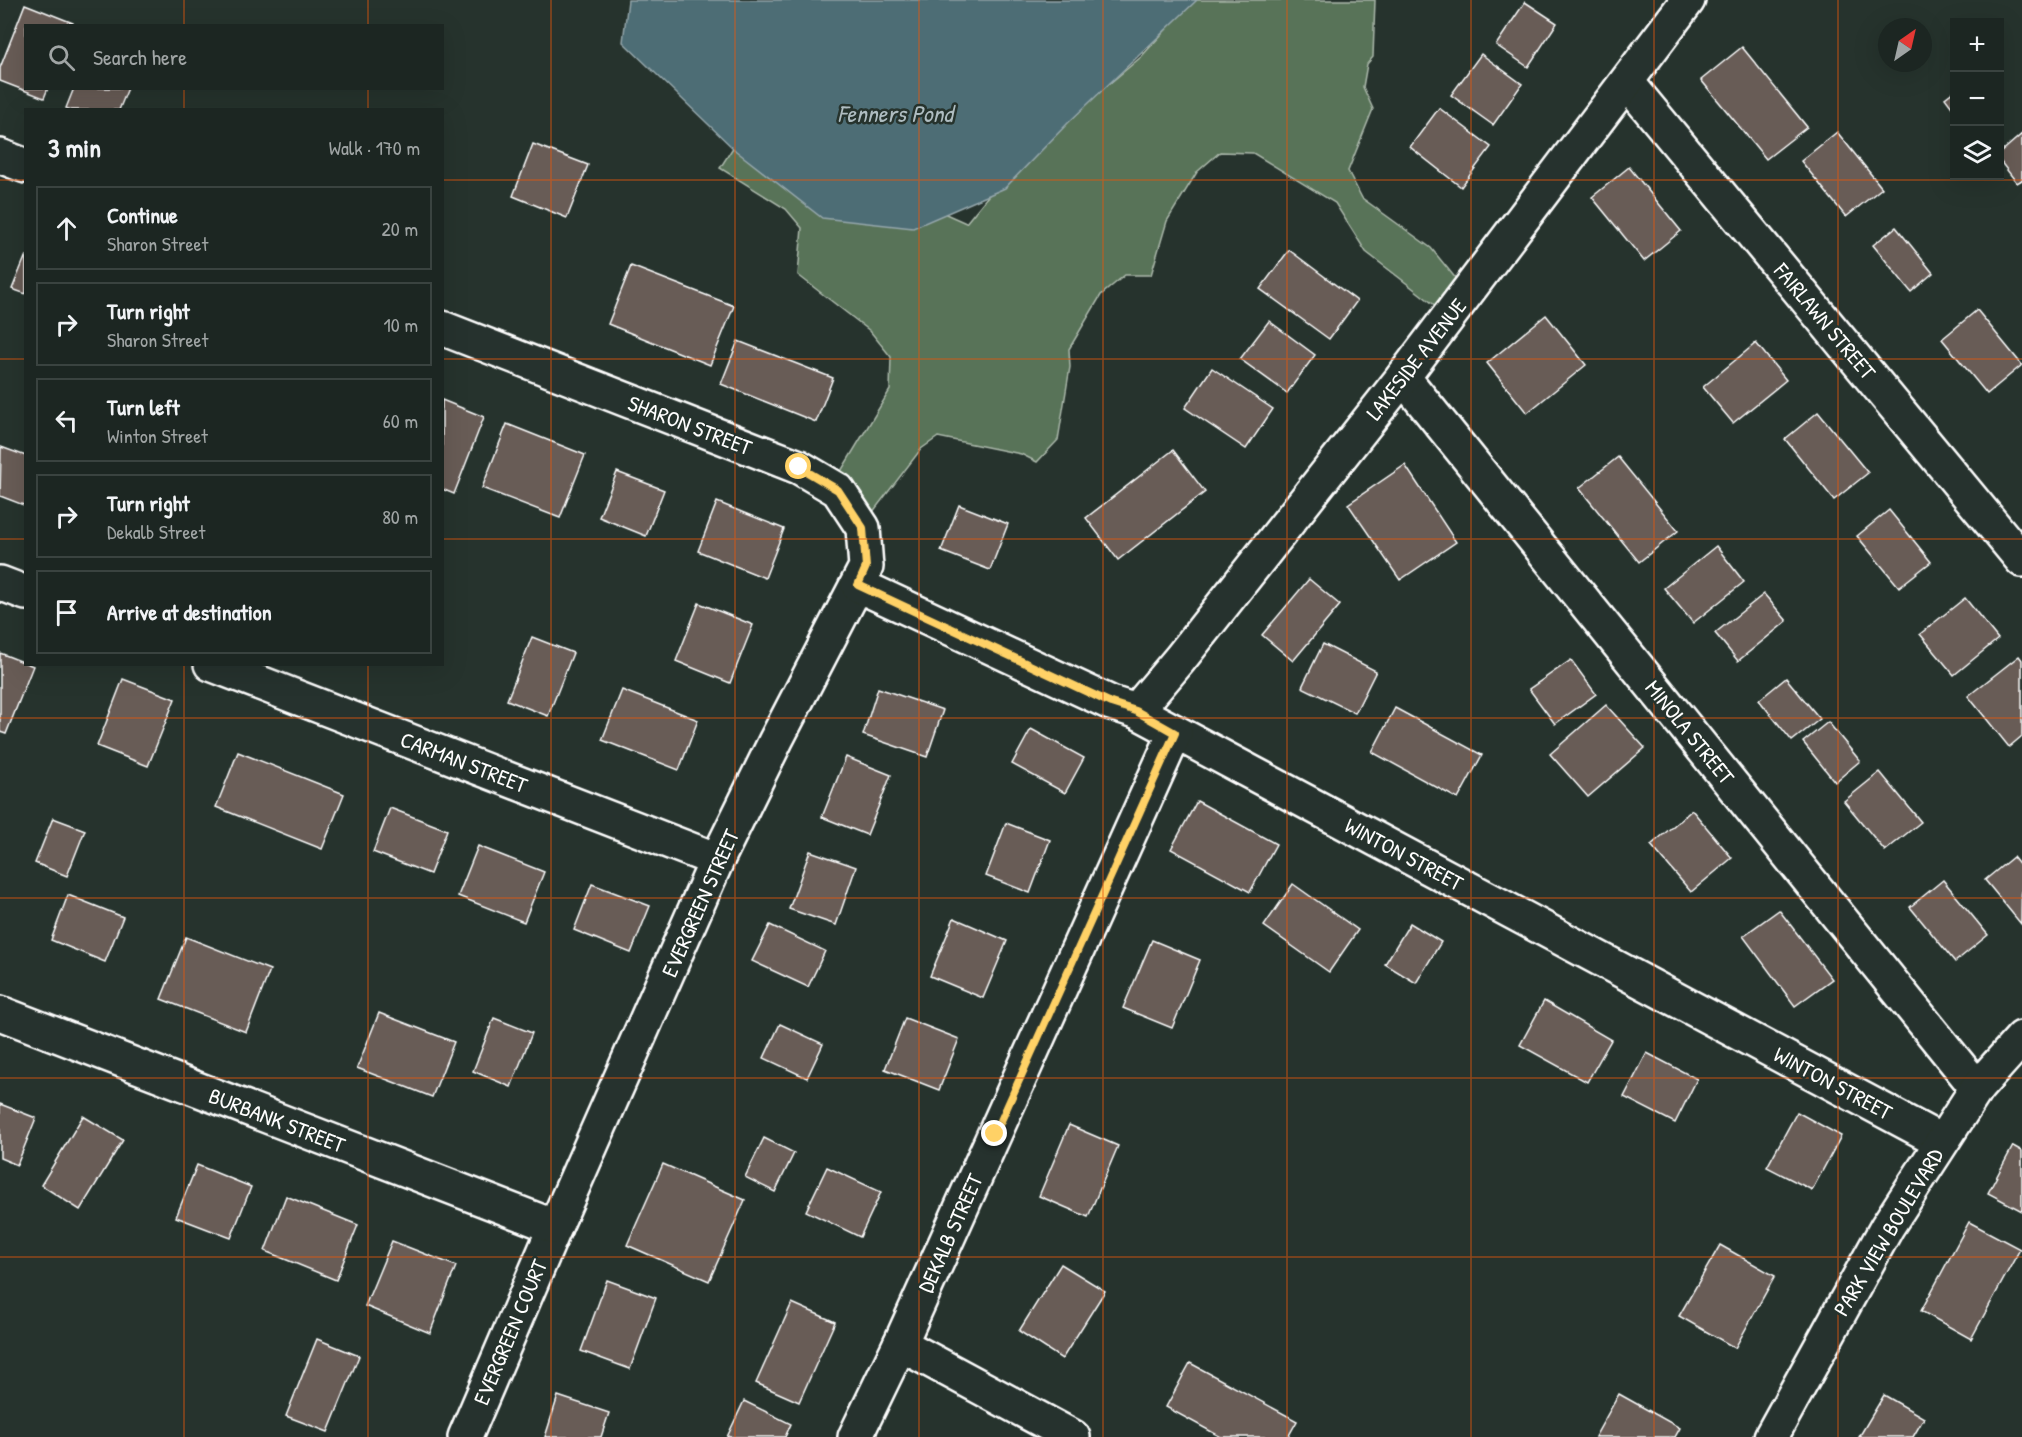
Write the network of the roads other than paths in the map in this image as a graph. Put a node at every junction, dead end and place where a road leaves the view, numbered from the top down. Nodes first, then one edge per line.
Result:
1 (1688, 0) edge
2 (1627, 82) junction
3 (0, 156) edge
4 (24, 165) edge
5 (444, 329) edge
6 (1403, 377) junction
7 (2022, 560) edge
8 (0, 583) edge
9 (858, 585) junction
10 (24, 592) edge
11 (216, 666) edge
12 (1136, 711) junction
13 (1175, 733) junction
14 (717, 860) junction
15 (0, 1013) edge
16 (2022, 1038) edge
17 (1977, 1088) junction
18 (1941, 1141) junction
19 (555, 1227) junction
20 (900, 1344) junction
21 (465, 1437) edge
22 (855, 1437) edge
23 (1073, 1437) edge
24 (1771, 1437) edge

1 - 2 street, LAKESIDE AVENUE
2 - 6 street, LAKESIDE AVENUE
2 - 7 street, FAIRLAWN STREET
3 - 4 street
5 - 9 street, SHARON STREET
6 - 12 street, LAKESIDE AVENUE
6 - 17 street, MINOLA STREET
8 - 10 street
9 - 12 street, WINTON STREET
9 - 14 street, EVERGREEN STREET
11 - 14 street, CARMAN STREET
12 - 13 street, WINTON STREET
13 - 18 street, WINTON STREET
13 - 20 street, DEKALB STREET
14 - 19 street, EVERGREEN STREET
15 - 19 street, BURBANK STREET
16 - 17 street, PARK VIEW BOULEVARD
17 - 18 street, PARK VIEW BOULEVARD
18 - 24 street, PARK VIEW BOULEVARD
19 - 21 street, EVERGREEN COURT
20 - 22 street, DEKALB STREET
20 - 23 street

